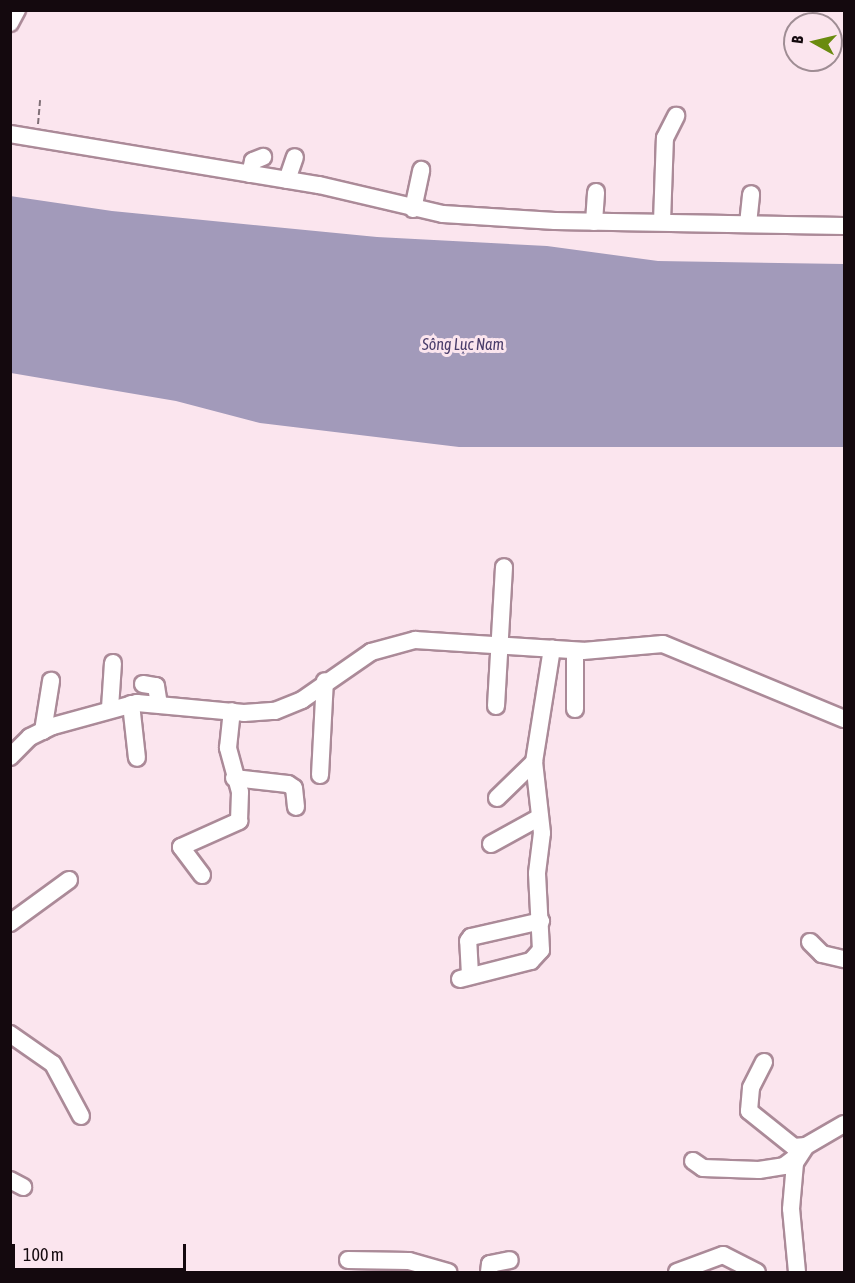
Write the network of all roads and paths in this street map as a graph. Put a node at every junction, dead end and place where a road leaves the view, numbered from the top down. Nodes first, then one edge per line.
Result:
1 (17, 10) edge
2 (10, 22) edge
3 (40, 100) dead end
4 (676, 116) dead end
5 (10, 134) edge
6 (37, 138) junction
7 (263, 157) dead end
8 (295, 157) dead end
9 (421, 170) dead end
10 (250, 174) junction
11 (287, 180) junction
12 (596, 192) dead end
13 (751, 194) dead end
14 (413, 209) junction
15 (594, 222) junction
16 (662, 222) junction
17 (748, 224) junction
18 (844, 226) edge
19 (504, 567) dead end
20 (501, 645) junction
21 (552, 648) junction
22 (575, 651) junction
23 (113, 663) dead end
24 (51, 681) dead end
25 (325, 681) junction
26 (143, 684) dead end
27 (131, 704) junction
28 (159, 704) junction
29 (496, 706) dead end
30 (110, 708) junction
31 (575, 709) dead end
32 (232, 711) junction
33 (844, 719) edge
34 (43, 731) junction
35 (10, 757) edge
36 (137, 758) dead end
37 (534, 762) junction
38 (320, 775) dead end
39 (234, 778) junction
40 (497, 798) dead end
41 (296, 807) dead end
42 (540, 817) junction
43 (491, 844) dead end
44 (202, 875) dead end
45 (69, 880) dead end
46 (541, 921) junction
47 (10, 923) edge
48 (810, 942) dead end
49 (844, 959) edge
50 (10, 1035) edge
51 (764, 1062) dead end
52 (81, 1116) dead end
53 (844, 1124) edge
54 (803, 1150) junction
55 (693, 1161) dead end
56 (348, 1260) dead end
57 (510, 1260) dead end
58 (448, 1272) edge
59 (489, 1272) edge
60 (677, 1272) edge
61 (757, 1272) edge
62 (797, 1272) edge

1 - 2 street
3 - 6 path
4 - 16 street
5 - 6 street
6 - 10 street
7 - 10 street
8 - 11 street
9 - 14 street
10 - 11 street
11 - 14 street
12 - 15 street
13 - 17 street
14 - 15 street
15 - 16 street
16 - 17 street
17 - 18 street
19 - 20 street
20 - 21 street
20 - 25 street
20 - 29 street
21 - 22 street
21 - 37 street
22 - 31 street
22 - 33 street
23 - 30 street
24 - 34 street
25 - 32 street
25 - 38 street
26 - 28 street
27 - 28 street
27 - 30 street
27 - 36 street
28 - 32 street
30 - 34 street
32 - 39 street
34 - 35 street
37 - 40 street
37 - 42 street
39 - 41 street
39 - 44 street
42 - 43 street
42 - 46 street
45 - 47 street
46 - 46 street
48 - 49 street
50 - 52 street
51 - 54 street
53 - 54 street
54 - 55 street
54 - 62 street
56 - 58 street
57 - 59 street
60 - 61 street

